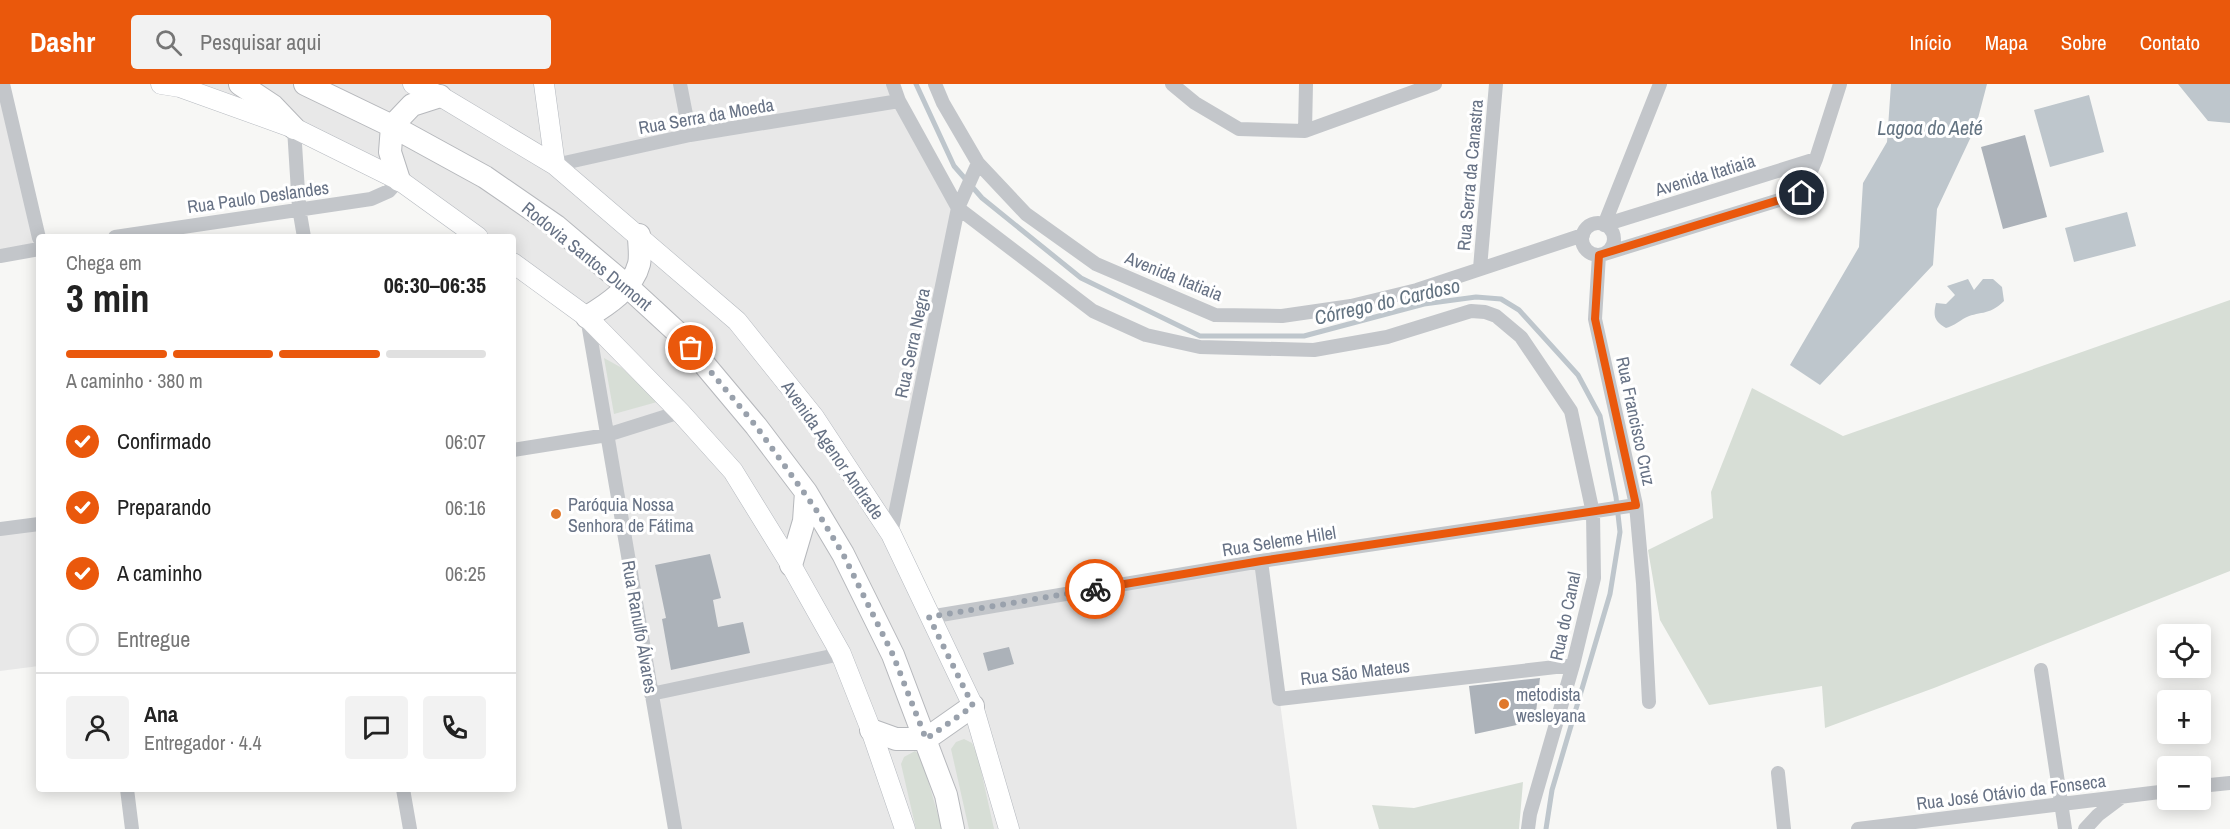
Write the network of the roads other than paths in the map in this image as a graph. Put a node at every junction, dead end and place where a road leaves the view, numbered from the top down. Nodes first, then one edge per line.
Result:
1 (3, 84) edge
2 (162, 84) edge
3 (240, 84) edge
4 (305, 84) edge
5 (413, 84) edge
6 (544, 84) edge
7 (680, 84) edge
8 (893, 84) edge
9 (935, 84) edge
10 (1172, 84) edge
11 (1306, 84) edge
12 (1435, 84) edge
13 (1496, 84) edge
14 (1660, 84) edge
15 (1840, 84) edge
16 (440, 96) junction
17 (899, 101) junction
18 (392, 126) junction
19 (294, 128) junction
20 (1305, 130) junction
21 (690, 135) junction
22 (1816, 159) junction
23 (978, 163) junction
24 (555, 165) junction
25 (399, 180) junction
26 (299, 208) junction
27 (958, 208) junction
28 (1604, 225) junction
29 (38, 234) edge
30 (134, 234) edge
31 (303, 234) edge
32 (474, 234) edge
33 (639, 235) junction
34 (1583, 235) junction
35 (36, 250) edge
36 (1602, 254) junction
37 (0, 256) edge
38 (516, 265) edge
39 (1480, 268) junction
40 (627, 286) junction
41 (587, 317) junction
42 (680, 412) junction
43 (607, 435) junction
44 (516, 450) edge
45 (806, 492) junction
46 (1636, 505) junction
47 (1593, 513) junction
48 (36, 524) edge
49 (0, 529) edge
50 (891, 534) junction
51 (1261, 561) junction
52 (791, 565) junction
53 (929, 617) junction
54 (841, 654) junction
55 (1573, 665) junction
56 (2042, 670) dead end
57 (651, 694) junction
58 (1649, 702) dead end
59 (973, 706) junction
60 (871, 730) junction
61 (926, 739) junction
62 (1778, 773) dead end
63 (2230, 783) edge
64 (2211, 785) edge
65 (127, 792) edge
66 (404, 792) edge
67 (2157, 792) edge
68 (2124, 796) junction
69 (2062, 804) junction
70 (132, 829) edge
71 (410, 829) edge
72 (675, 829) edge
73 (905, 829) edge
74 (953, 829) edge
75 (1009, 829) edge
76 (1528, 829) edge
77 (1784, 829) edge
78 (1858, 829) edge
79 (2065, 829) edge
80 (2085, 829) edge

1 - 29 street
2 - 19 main road
3 - 19 highway
4 - 18 highway, Rodovia Santos Dumont
5 - 16 main road, Avenida Agenor Andrade
6 - 24 main road
7 - 21 street
8 - 17 street
9 - 23 street, Avenida Itatiaia
10 - 20 street
11 - 20 street
12 - 20 street
13 - 39 street, Rua Serra da Canastra
14 - 28 street
15 - 22 street
16 - 18 highway
16 - 24 main road, Avenida Agenor Andrade
17 - 21 street, Rua Serra da Moeda
17 - 27 street
18 - 25 highway
18 - 40 highway, Rodovia Santos Dumont
19 - 25 main road
19 - 26 street
21 - 24 street, Rua Serra da Moeda
22 - 28 street, Avenida Itatiaia
22 - 36 street
23 - 27 street, Rua Serra Negra
23 - 39 street, Avenida Itatiaia
24 - 33 main road, Avenida Agenor Andrade
25 - 26 street, Rua Paulo Deslandes
25 - 32 main road
26 - 30 street, Rua Paulo Deslandes
26 - 31 street
27 - 47 street, Rua do Canal
27 - 50 street, Rua Serra Negra
28 - 34 street, Avenida Itatiaia
28 - 36 street
33 - 40 highway
33 - 50 main road, Avenida Agenor Andrade
34 - 36 street
34 - 39 street, Avenida Itatiaia
35 - 37 street
36 - 46 street, Rua Francisco Cruz
38 - 41 main road
40 - 41 highway
40 - 45 highway, Rodovia Santos Dumont
41 - 42 main road
41 - 43 street, Rua Ranulfo Álvares
42 - 43 street
42 - 52 main road
43 - 44 street
43 - 57 street, Rua Ranulfo Álvares
45 - 52 highway
45 - 61 highway, Rodovia Santos Dumont
46 - 47 street, Rua Seleme Hilel
46 - 58 street, Rua Francisco Cruz
47 - 51 street, Rua Seleme Hilel
47 - 55 street, Rua do Canal
48 - 49 street
50 - 53 main road, Avenida Agenor Andrade
51 - 53 street, Rua Seleme Hilel
51 - 55 street, Rua São Mateus
52 - 54 main road
53 - 59 main road, Avenida Agenor Andrade
54 - 57 street
54 - 60 main road
55 - 76 street, Rua do Canal
56 - 69 street
57 - 72 street, Rua Ranulfo Álvares
59 - 61 highway
59 - 75 main road, Avenida Agenor Andrade
60 - 61 highway
60 - 73 main road
61 - 74 highway, Rodovia Santos Dumont
62 - 77 street
63 - 64 street
65 - 70 street
66 - 71 street
67 - 68 street, Rua José Otávio da Fonseca
68 - 69 street, Rua José Otávio da Fonseca
68 - 80 street
69 - 78 street, Rua José Otávio da Fonseca
69 - 79 street

